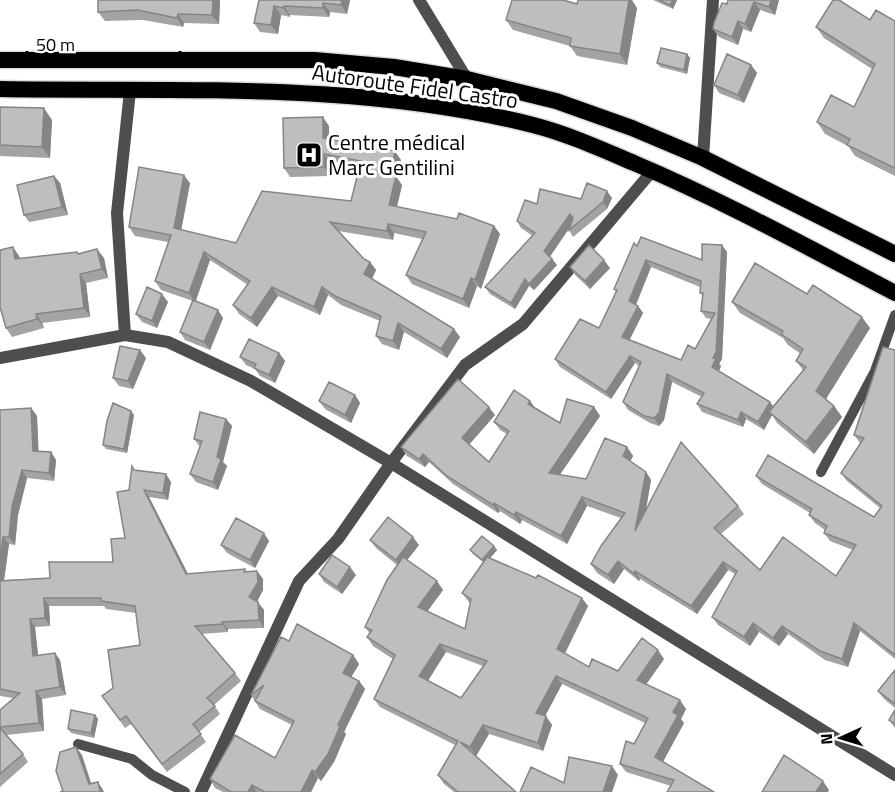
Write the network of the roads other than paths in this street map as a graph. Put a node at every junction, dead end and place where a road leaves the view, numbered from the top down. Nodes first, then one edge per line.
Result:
1 (419, 0) edge
2 (713, 0) edge
3 (0, 60) edge
4 (467, 79) junction
5 (0, 89) edge
6 (130, 91) junction
7 (703, 158) junction
8 (653, 171) junction
9 (895, 254) edge
10 (895, 293) edge
11 (895, 315) edge
12 (125, 335) junction
13 (0, 358) edge
14 (391, 463) junction
15 (821, 472) dead end
16 (78, 744) dead end
17 (895, 775) edge
18 (185, 792) edge
19 (201, 792) edge

1 - 4 street
2 - 7 street
3 - 4 highway, Autoroute Fidel Castro
4 - 7 highway, Autoroute Fidel Castro
5 - 6 highway, Autoroute Fidel Castro
6 - 8 highway, Autoroute Fidel Castro
6 - 12 street
7 - 9 highway, Autoroute Fidel Castro
8 - 10 highway, Autoroute Fidel Castro
8 - 14 street
11 - 15 lane
12 - 13 street
12 - 14 street
14 - 17 street
14 - 19 street
16 - 18 lane

